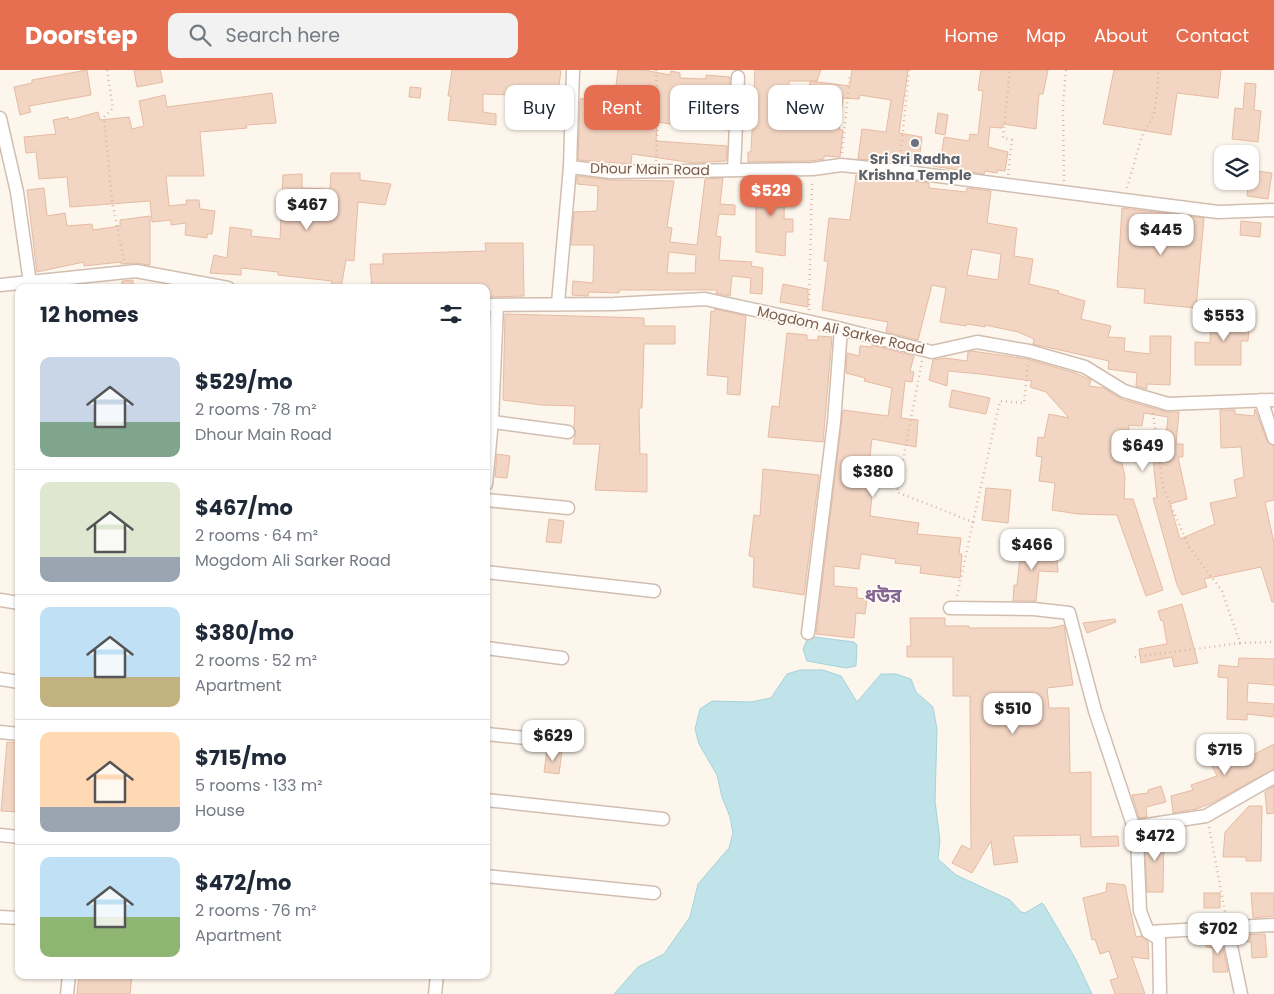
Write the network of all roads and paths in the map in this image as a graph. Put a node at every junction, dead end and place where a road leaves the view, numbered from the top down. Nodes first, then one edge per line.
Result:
1 (107, 70) edge
2 (573, 70) edge
3 (656, 70) edge
4 (909, 70) edge
5 (1010, 70) edge
6 (1066, 70) edge
7 (1158, 70) edge
8 (850, 75) dead end
9 (738, 77) dead end
10 (0, 118) edge
11 (841, 165) junction
12 (570, 167) junction
13 (812, 169) junction
14 (734, 170) junction
15 (656, 171) junction
16 (899, 171) junction
17 (1007, 186) junction
18 (1064, 192) junction
19 (1124, 199) junction
20 (1274, 210) edge
21 (126, 272) junction
22 (100, 282) edge
23 (30, 283) junction
24 (15, 284) edge
25 (20, 284) edge
26 (206, 284) edge
27 (0, 286) edge
28 (558, 303) junction
29 (492, 305) edge
30 (809, 321) junction
31 (841, 329) junction
32 (924, 350) junction
33 (1029, 351) junction
34 (490, 382) edge
35 (1151, 399) junction
36 (1268, 400) edge
37 (490, 421) edge
38 (568, 432) dead end
39 (1274, 438) edge
40 (490, 500) edge
41 (568, 508) dead end
42 (972, 522) junction
43 (490, 572) edge
44 (654, 591) dead end
45 (0, 600) edge
46 (15, 602) edge
47 (952, 608) joint
48 (808, 633) dead end
49 (1274, 642) edge
50 (1240, 643) junction
51 (490, 649) edge
52 (1135, 657) dead end
53 (562, 658) dead end
54 (0, 679) edge
55 (15, 681) edge
56 (0, 732) edge
57 (15, 734) edge
58 (490, 734) edge
59 (575, 738) dead end
60 (1274, 777) edge
61 (490, 800) edge
62 (1206, 816) junction
63 (662, 819) dead end
64 (1133, 827) junction
65 (0, 835) edge
66 (15, 837) edge
67 (490, 876) edge
68 (654, 893) dead end
69 (0, 917) edge
70 (15, 918) edge
71 (1274, 925) edge
72 (1227, 927) junction
73 (1148, 932) junction
74 (69, 979) edge
75 (437, 979) edge
76 (67, 994) edge
77 (435, 994) edge
78 (1160, 994) edge
79 (1241, 994) edge

1 - 21 path
2 - 12 street, Dhour Main Road
3 - 15 path
4 - 16 path
5 - 17 path
6 - 18 path
7 - 19 path
8 - 11 path
9 - 14 street
10 - 23 street
11 - 13 street, Dhour Main Road
11 - 16 street, Dhour Main Road
12 - 15 street, Dhour Main Road
12 - 28 street
13 - 14 street, Dhour Main Road
13 - 30 path
14 - 15 street, Dhour Main Road
16 - 17 street, Dhour Main Road
17 - 18 street, Dhour Main Road
18 - 19 street, Dhour Main Road
19 - 20 street, Dhour Main Road
21 - 22 street
21 - 26 street
22 - 23 street
23 - 25 street
24 - 27 street
28 - 29 street, Mogdom Ali Sarker Road
28 - 30 street, Mogdom Ali Sarker Road
29 - 34 street
30 - 31 street, Mogdom Ali Sarker Road
31 - 32 street, Mogdom Ali Sarker Road
31 - 48 street
32 - 33 street, Mogdom Ali Sarker Road
32 - 42 path
33 - 35 street, Mogdom Ali Sarker Road
33 - 42 path
35 - 36 street, Mogdom Ali Sarker Road
35 - 50 path
36 - 39 street
37 - 38 street
40 - 41 street
42 - 47 path
43 - 44 street
45 - 46 street
47 - 64 street
49 - 50 path
50 - 52 path
51 - 53 street
54 - 55 street
56 - 57 street
58 - 59 street
60 - 62 street
61 - 63 street
62 - 64 street
62 - 72 path
64 - 73 street
65 - 66 street
67 - 68 street
69 - 70 street
71 - 72 street
72 - 73 street
72 - 79 street
73 - 78 street
74 - 76 street
75 - 77 street

